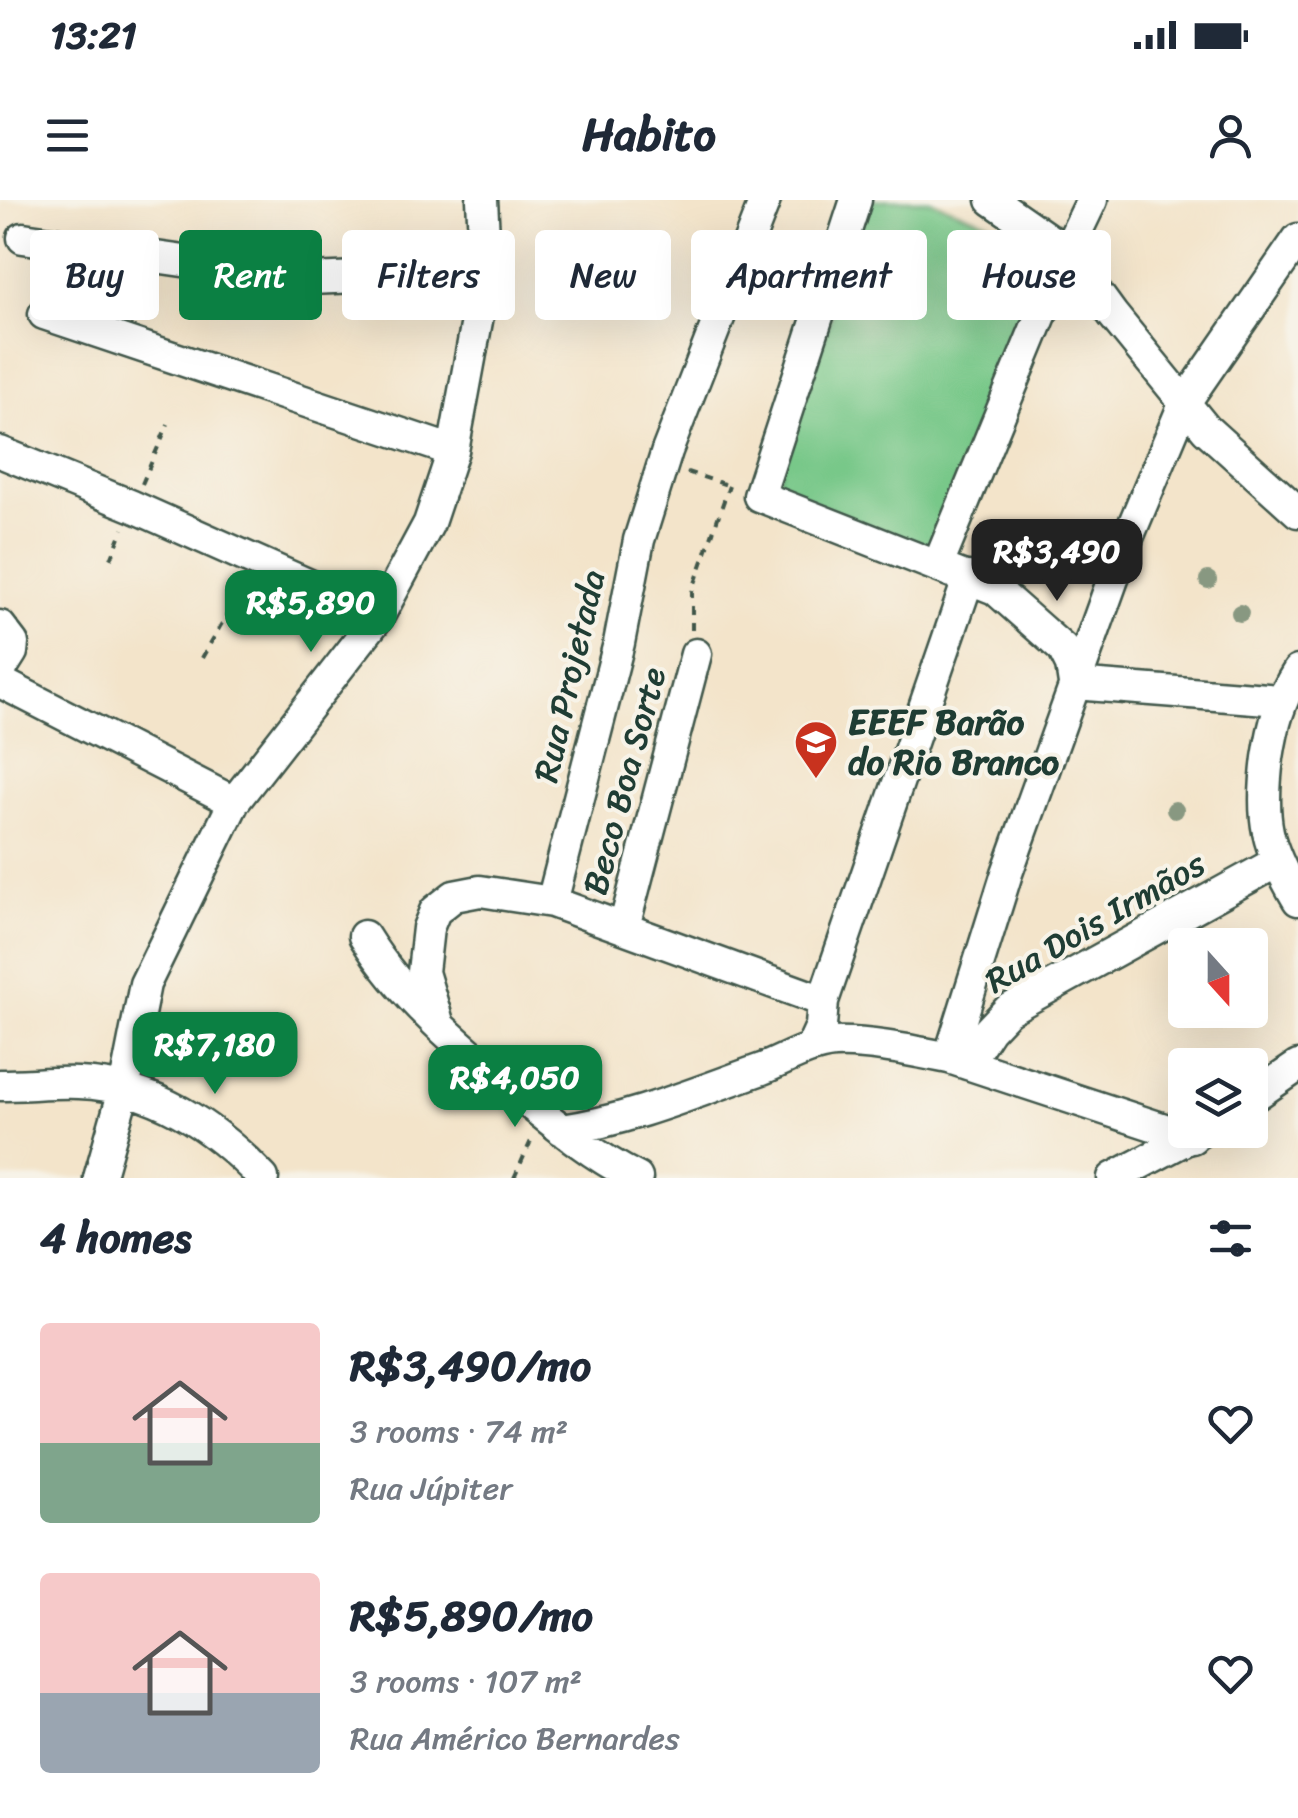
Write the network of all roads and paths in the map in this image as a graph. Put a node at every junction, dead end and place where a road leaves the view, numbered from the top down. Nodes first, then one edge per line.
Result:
1 (482, 200) edge
2 (765, 200) edge
3 (856, 200) edge
4 (992, 200) edge
5 (1092, 200) edge
6 (484, 230) edge
7 (1035, 230) edge
8 (1078, 230) edge
9 (23, 238) dead end
10 (1298, 239) edge
11 (342, 278) edge
12 (1111, 309) edge
13 (62, 320) edge
14 (477, 320) edge
15 (1039, 320) edge
16 (1184, 404) junction
17 (453, 451) junction
18 (0, 452) edge
19 (663, 464) junction
20 (729, 486) junction
21 (758, 496) junction
22 (1298, 512) edge
23 (258, 562) junction
24 (938, 565) junction
25 (969, 577) junction
26 (379, 616) junction
27 (0, 626) edge
28 (696, 654) joint
29 (202, 658) dead end
30 (1298, 670) edge
31 (0, 671) edge
32 (0, 682) edge
33 (1074, 684) junction
34 (1280, 700) junction
35 (234, 802) junction
36 (1277, 862) junction
37 (1298, 900) edge
38 (552, 902) junction
39 (624, 927) junction
40 (364, 936) dead end
41 (823, 1001) junction
42 (438, 1022) junction
43 (811, 1048) junction
44 (958, 1061) junction
45 (1298, 1066) edge
46 (0, 1084) edge
47 (1268, 1086) edge
48 (124, 1090) junction
49 (552, 1122) junction
50 (1168, 1125) edge
51 (1171, 1148) edge
52 (99, 1178) edge
53 (262, 1178) edge
54 (514, 1178) edge
55 (638, 1178) edge
56 (1112, 1178) edge

1 - 6 street
2 - 19 street, Rua Projetada
3 - 21 street
4 - 7 street
5 - 8 street
9 - 11 street
10 - 16 street
12 - 16 street
13 - 17 street
14 - 17 street
15 - 24 street
16 - 22 street
16 - 33 street
17 - 26 street
18 - 23 street
19 - 20 path
19 - 38 street, Rua Projetada
20 - 21 path
20 - 28 path
21 - 24 street
23 - 26 street
23 - 29 path
24 - 25 street
25 - 33 street
25 - 41 street
26 - 35 street
27 - 31 street
28 - 39 street, Beco Boa Sorte
30 - 34 street
32 - 35 street
33 - 34 street
33 - 44 street
34 - 36 street
35 - 48 street
36 - 37 street
36 - 44 street, Rua Dois Irmãos
38 - 39 street
38 - 42 street
39 - 41 street
40 - 42 street
41 - 43 street
42 - 49 street
43 - 44 street
43 - 49 street
44 - 50 street
45 - 47 street
46 - 48 street
48 - 52 street
48 - 53 street
49 - 54 path
49 - 55 street
51 - 56 street

